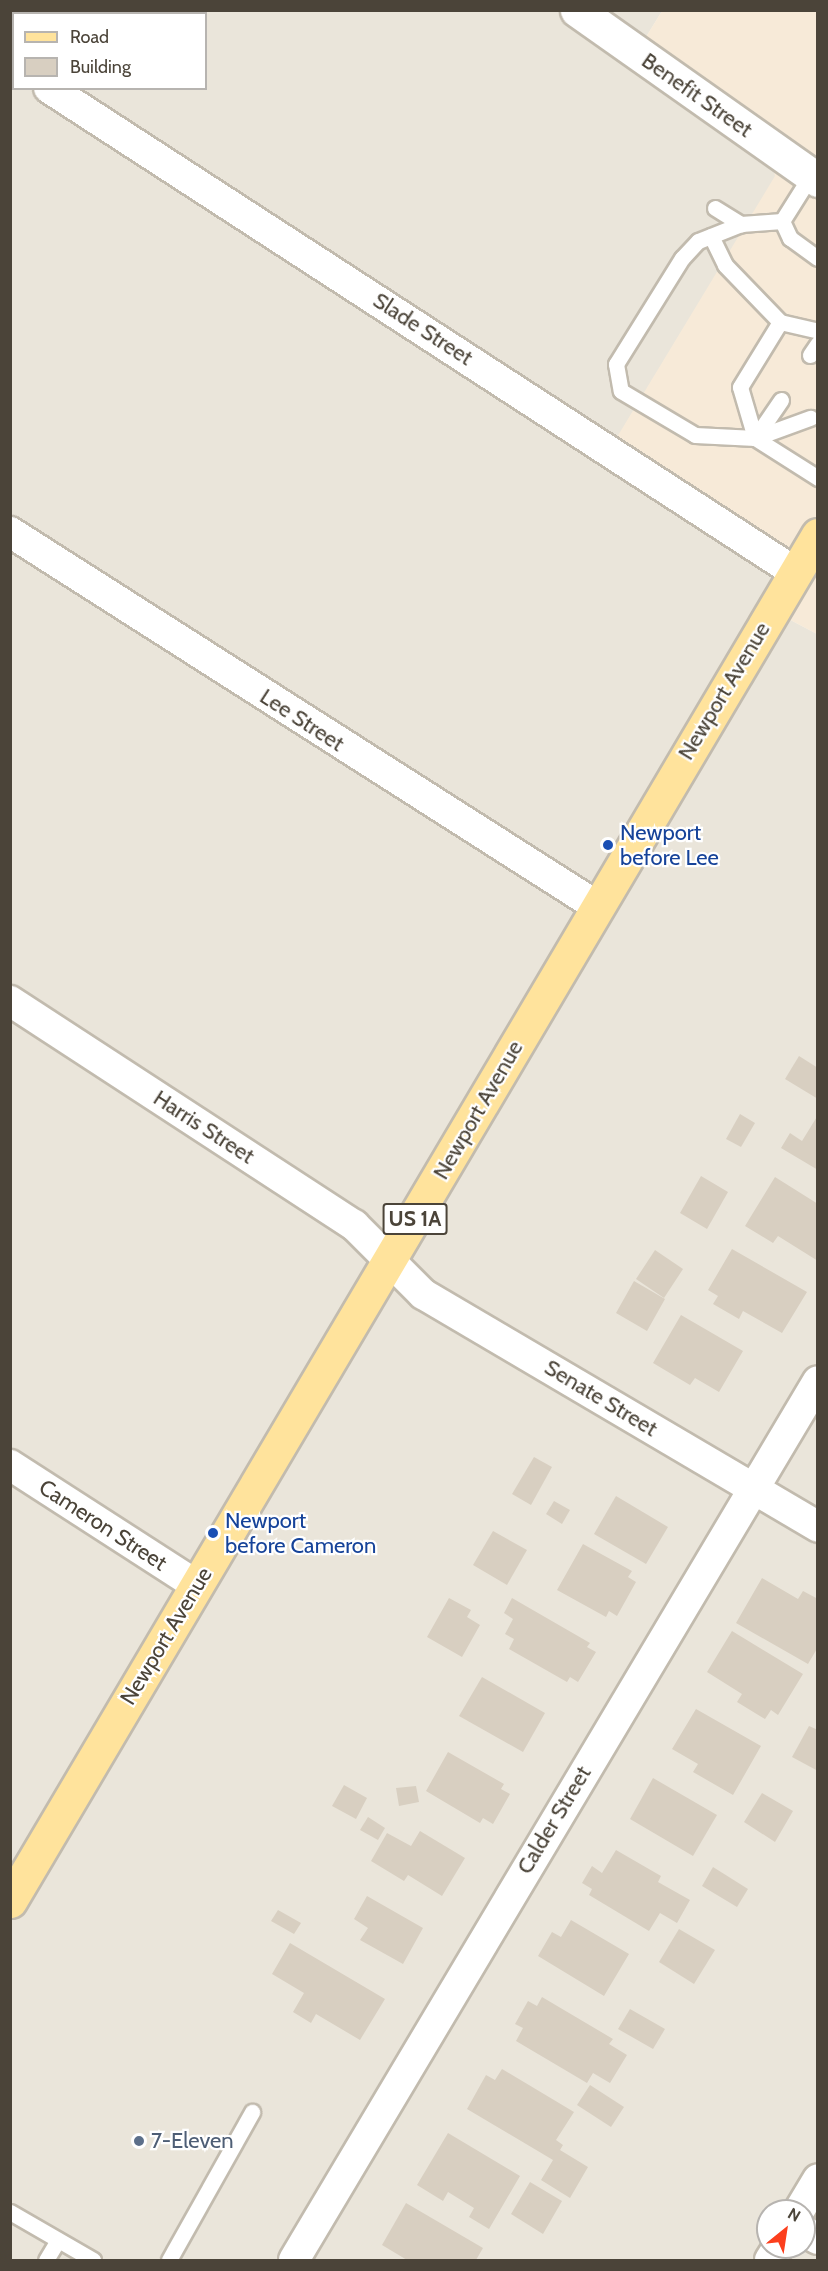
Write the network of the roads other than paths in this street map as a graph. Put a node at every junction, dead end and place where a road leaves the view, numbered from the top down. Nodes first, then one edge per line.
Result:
1 (577, 10) edge
2 (52, 90) edge
3 (814, 178) edge
4 (715, 208) dead end
5 (782, 221) junction
6 (741, 224) junction
7 (711, 236) junction
8 (818, 258) edge
9 (780, 322) junction
10 (818, 331) edge
11 (782, 400) dead end
12 (810, 418) dead end
13 (755, 438) junction
14 (818, 478) edge
15 (10, 532) edge
16 (818, 535) edge
17 (795, 572) junction
18 (595, 905) junction
19 (10, 1001) edge
20 (390, 1262) junction
21 (818, 1381) edge
22 (10, 1465) edge
23 (754, 1489) junction
24 (818, 1527) edge
25 (196, 1585) junction
26 (13, 1892) edge
27 (252, 2112) dead end
28 (818, 2179) edge
29 (806, 2199) edge
30 (11, 2213) edge
31 (58, 2240) junction
32 (46, 2260) edge
33 (93, 2260) edge
34 (169, 2260) edge
35 (294, 2260) edge

1 - 3 street, Benefit Street
2 - 17 street, Slade Street
3 - 5 lane
4 - 6 lane
5 - 6 lane
5 - 8 lane
6 - 7 lane
7 - 9 lane
7 - 13 lane
9 - 10 lane
9 - 13 lane
11 - 13 lane
12 - 13 lane
13 - 14 lane
15 - 18 street, Lee Street
16 - 17 main road, Newport Avenue / US 1A
17 - 18 main road, Newport Avenue / US 1A
18 - 20 main road, Newport Avenue / US 1A
19 - 20 street, Harris Street
20 - 23 street, Senate Street
20 - 25 main road, Newport Avenue / US 1A
21 - 23 street, Calder Street
22 - 25 street, Cameron Street
23 - 24 street, Senate Street
23 - 35 street, Calder Street
25 - 26 main road, Newport Avenue / US 1A
27 - 34 lane
28 - 29 street
30 - 31 lane
31 - 32 lane
31 - 33 lane

